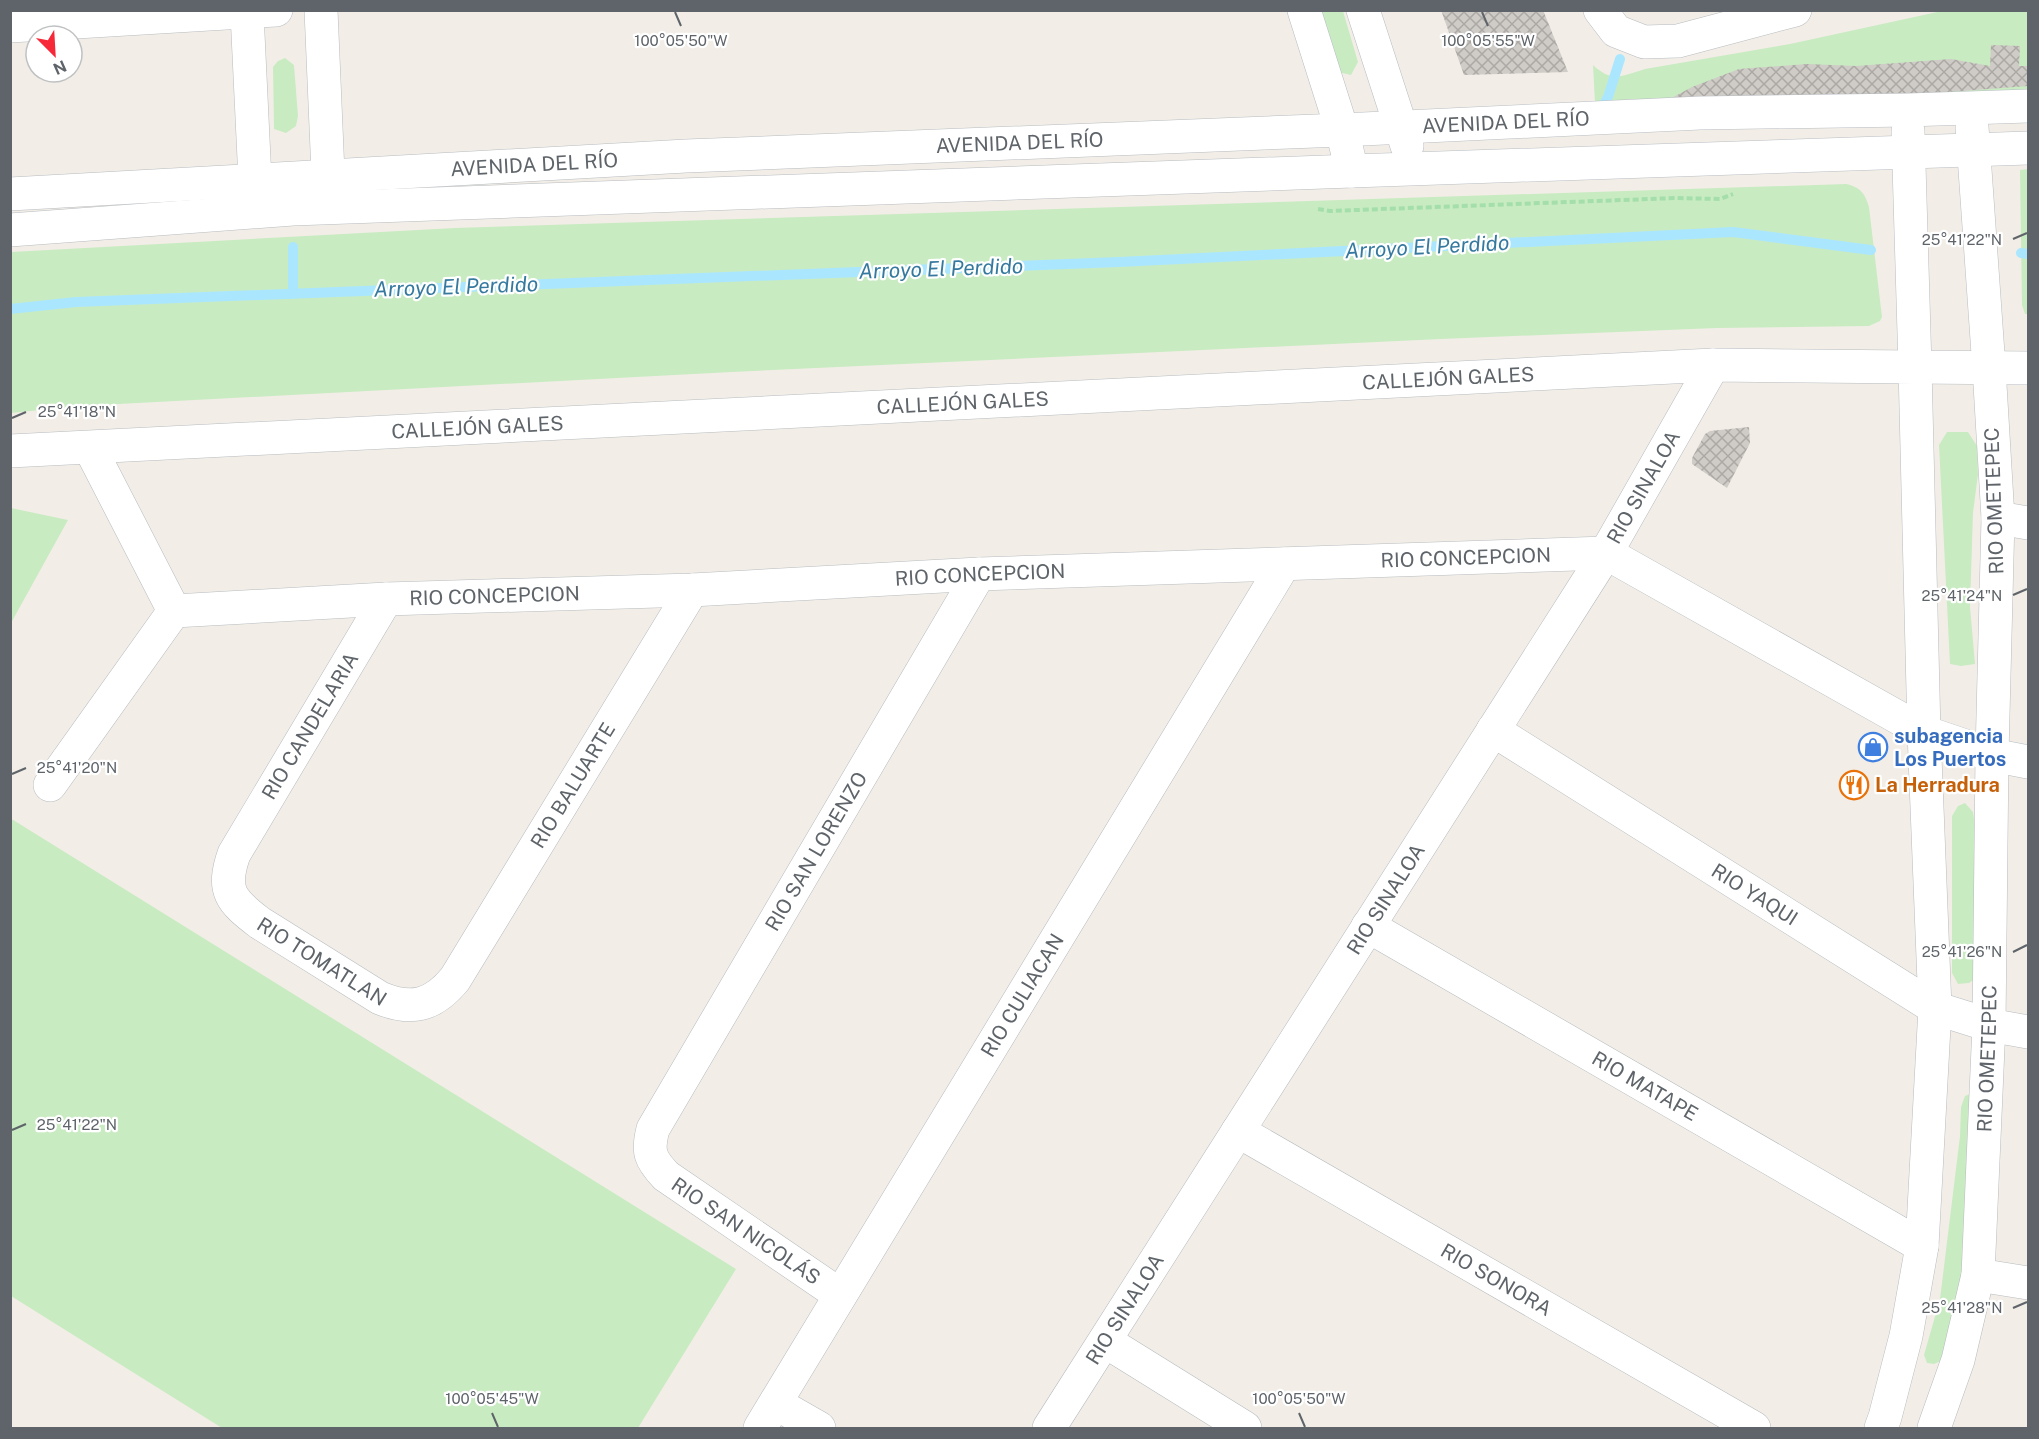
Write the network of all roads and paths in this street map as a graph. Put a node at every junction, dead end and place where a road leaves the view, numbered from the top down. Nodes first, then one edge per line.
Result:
1 (321, 10) edge
2 (1304, 10) edge
3 (1364, 10) edge
4 (1600, 10) edge
5 (1795, 10) edge
6 (207, 12) edge
7 (261, 12) edge
8 (10, 26) edge
9 (2028, 106) edge
10 (1972, 107) junction
11 (1908, 110) junction
12 (1402, 127) junction
13 (1342, 130) junction
14 (2028, 148) edge
15 (1973, 161) junction
16 (1909, 165) junction
17 (1352, 171) junction
18 (1414, 171) junction
19 (328, 175) junction
20 (254, 180) junction
21 (10, 194) edge
22 (330, 208) junction
23 (257, 212) junction
24 (10, 230) edge
25 (1713, 365) junction
26 (1916, 367) junction
27 (1989, 368) junction
28 (2028, 368) edge
29 (90, 448) junction
30 (10, 452) edge
31 (2013, 520) edge
32 (1606, 553) junction
33 (1284, 564) junction
34 (979, 574) junction
35 (692, 590) junction
36 (386, 599) junction
37 (174, 611) junction
38 (1493, 730) junction
39 (1924, 732) junction
40 (1992, 756) junction
41 (2028, 762) edge
42 (50, 785) dead end
43 (234, 854) joint
44 (1368, 926) junction
45 (454, 979) joint
46 (1935, 1008) junction
47 (1989, 1025) junction
48 (2028, 1032) edge
49 (653, 1129) joint
50 (1238, 1131) junction
51 (1922, 1246) junction
52 (1978, 1275) junction
53 (2028, 1283) edge
54 (840, 1295) junction
55 (1105, 1341) junction
56 (768, 1416) edge
57 (819, 1428) edge
58 (1050, 1428) edge
59 (1245, 1428) edge
60 (1755, 1428) edge
61 (1881, 1428) edge
62 (1934, 1428) edge

1 - 19 street
2 - 13 street
3 - 12 street
4 - 5 street
6 - 7 street
6 - 8 street
7 - 20 street
9 - 10 street, AVENIDA DEL RÍO
10 - 11 street, AVENIDA DEL RÍO
10 - 15 street, RIO OMETEPEC
11 - 12 street, AVENIDA DEL RÍO
11 - 16 street
12 - 13 street, AVENIDA DEL RÍO
12 - 18 street
13 - 17 street
13 - 19 street, AVENIDA DEL RÍO
14 - 15 street, AVENIDA DEL RÍO
15 - 16 street, AVENIDA DEL RÍO
15 - 27 street, RIO OMETEPEC
16 - 18 street, AVENIDA DEL RÍO
16 - 26 street
17 - 18 street, AVENIDA DEL RÍO
17 - 22 street, AVENIDA DEL RÍO
19 - 20 street, AVENIDA DEL RÍO
19 - 22 street
20 - 21 street, AVENIDA DEL RÍO
20 - 23 street
22 - 23 street, AVENIDA DEL RÍO
23 - 24 street, AVENIDA DEL RÍO
25 - 26 street, CALLEJÓN GALES
25 - 29 street, CALLEJÓN GALES
25 - 32 street, RIO SINALOA
26 - 27 street, CALLEJÓN GALES
26 - 39 street
27 - 28 street, CALLEJÓN GALES
27 - 31 street, RIO OMETEPEC
29 - 30 street, CALLEJÓN GALES
29 - 37 street
31 - 40 street, RIO OMETEPEC
32 - 33 street, RIO CONCEPCION
32 - 38 street, RIO SINALOA
32 - 39 street
33 - 34 street, RIO CONCEPCION
33 - 54 street, RIO CULIACAN
34 - 35 street, RIO CONCEPCION
34 - 49 street, RIO SAN LORENZO
35 - 36 street, RIO CONCEPCION
35 - 45 street, RIO BALUARTE
36 - 37 street, RIO CONCEPCION
36 - 43 street, RIO CANDELARIA
37 - 42 street
38 - 44 street, RIO SINALOA
38 - 46 street, RIO YAQUI
39 - 40 street
39 - 46 street
40 - 41 street
40 - 47 street, RIO OMETEPEC
43 - 45 street, RIO TOMATLAN
44 - 50 street, RIO SINALOA
44 - 51 street, RIO MATAPE
46 - 47 street, RIO YAQUI
46 - 51 street
47 - 48 street, RIO YAQUI
47 - 52 street, RIO OMETEPEC
49 - 54 street, RIO SAN NICOLÁS
50 - 55 street, RIO SINALOA
50 - 60 street, RIO SONORA
51 - 61 street
52 - 53 street
52 - 62 street, RIO OMETEPEC
54 - 56 street, RIO CULIACAN
55 - 58 street, RIO SINALOA
55 - 59 street
56 - 57 street

